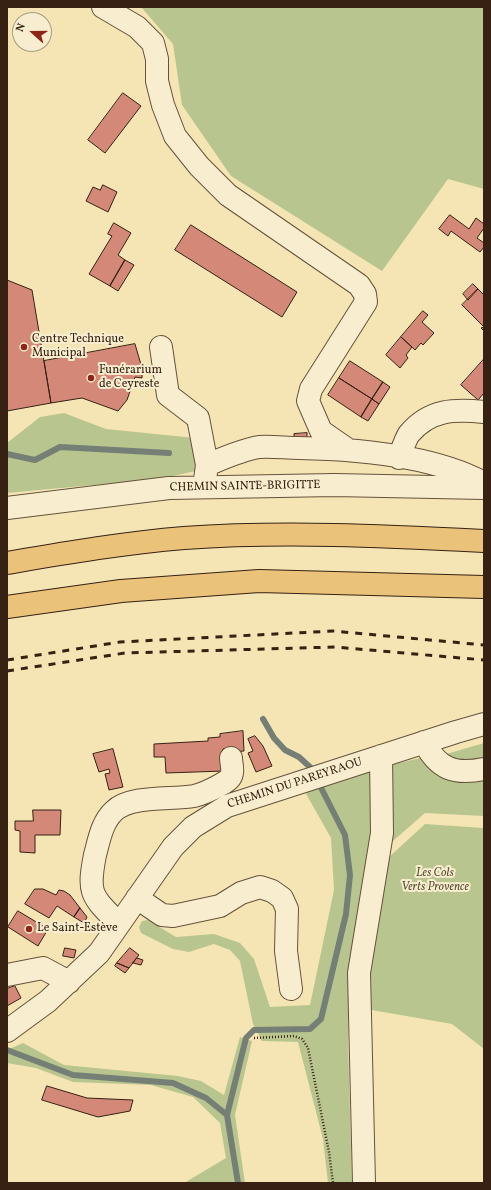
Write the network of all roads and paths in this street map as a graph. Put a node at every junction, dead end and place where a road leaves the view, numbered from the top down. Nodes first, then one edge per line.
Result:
1 (103, 7) edge
2 (160, 347) dead end
3 (484, 412) edge
4 (347, 449) junction
5 (399, 458) junction
6 (207, 465) junction
7 (484, 483) edge
8 (204, 487) junction
9 (484, 488) edge
10 (7, 508) edge
11 (484, 541) edge
12 (7, 563) edge
13 (484, 587) edge
14 (7, 607) edge
15 (484, 724) edge
16 (424, 742) junction
17 (381, 756) junction
18 (231, 758) dead end
19 (484, 769) edge
20 (137, 898) junction
21 (119, 924) junction
22 (7, 975) edge
23 (69, 982) junction
24 (290, 989) dead end
25 (11, 1028) edge
26 (254, 1038) dead end
27 (333, 1183) edge
28 (364, 1183) edge

1 - 4 street
2 - 6 street
3 - 5 street
4 - 5 street
4 - 6 street
5 - 7 street
6 - 8 street
8 - 9 street, CHEMIN SAINTE-BRIGITTE
8 - 10 street, CHEMIN SAINTE-BRIGITTE
11 - 12 highway
13 - 14 highway
15 - 16 street, CHEMIN DU PAREYRAOU
16 - 17 street, CHEMIN DU PAREYRAOU
16 - 19 street
17 - 20 street, CHEMIN DU PAREYRAOU
17 - 28 street
18 - 21 street
20 - 21 street, CHEMIN DU PAREYRAOU
20 - 24 street
21 - 23 street, CHEMIN DU PAREYRAOU
22 - 23 street
23 - 25 street, CHEMIN DU PAREYRAOU
26 - 27 path

